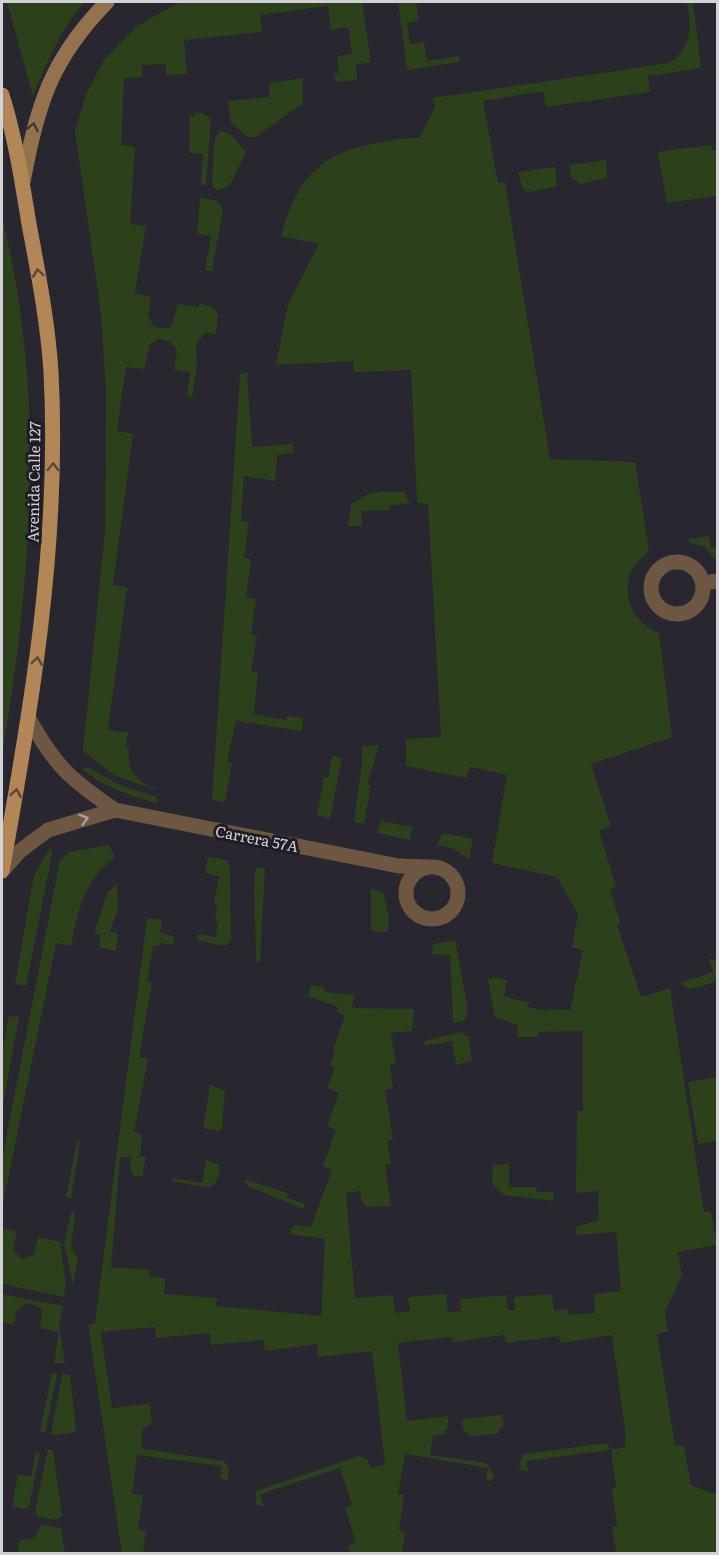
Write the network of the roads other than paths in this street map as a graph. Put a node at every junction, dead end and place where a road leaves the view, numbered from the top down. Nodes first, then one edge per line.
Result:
1 (107, 2) edge
2 (2, 95) edge
3 (22, 185) junction
4 (29, 719) junction
5 (115, 810) junction
6 (399, 866) junction
7 (428, 867) junction
8 (2, 871) edge
9 (407, 891) junction

3 -> 1 main road
2 - 3 main road, Avenida Calle 127
4 -> 3 main road, Avenida Calle 127
4 - 5 street, Carrera 57A
8 -> 4 main road, Avenida Calle 127
5 - 6 street, Carrera 57A
8 -> 5 street, Carrera 57A
6 - 7 street, Carrera 57A
6 - 9 street, Carrera 57A
7 - 9 street
7 - 9 street, Carrera 57A

